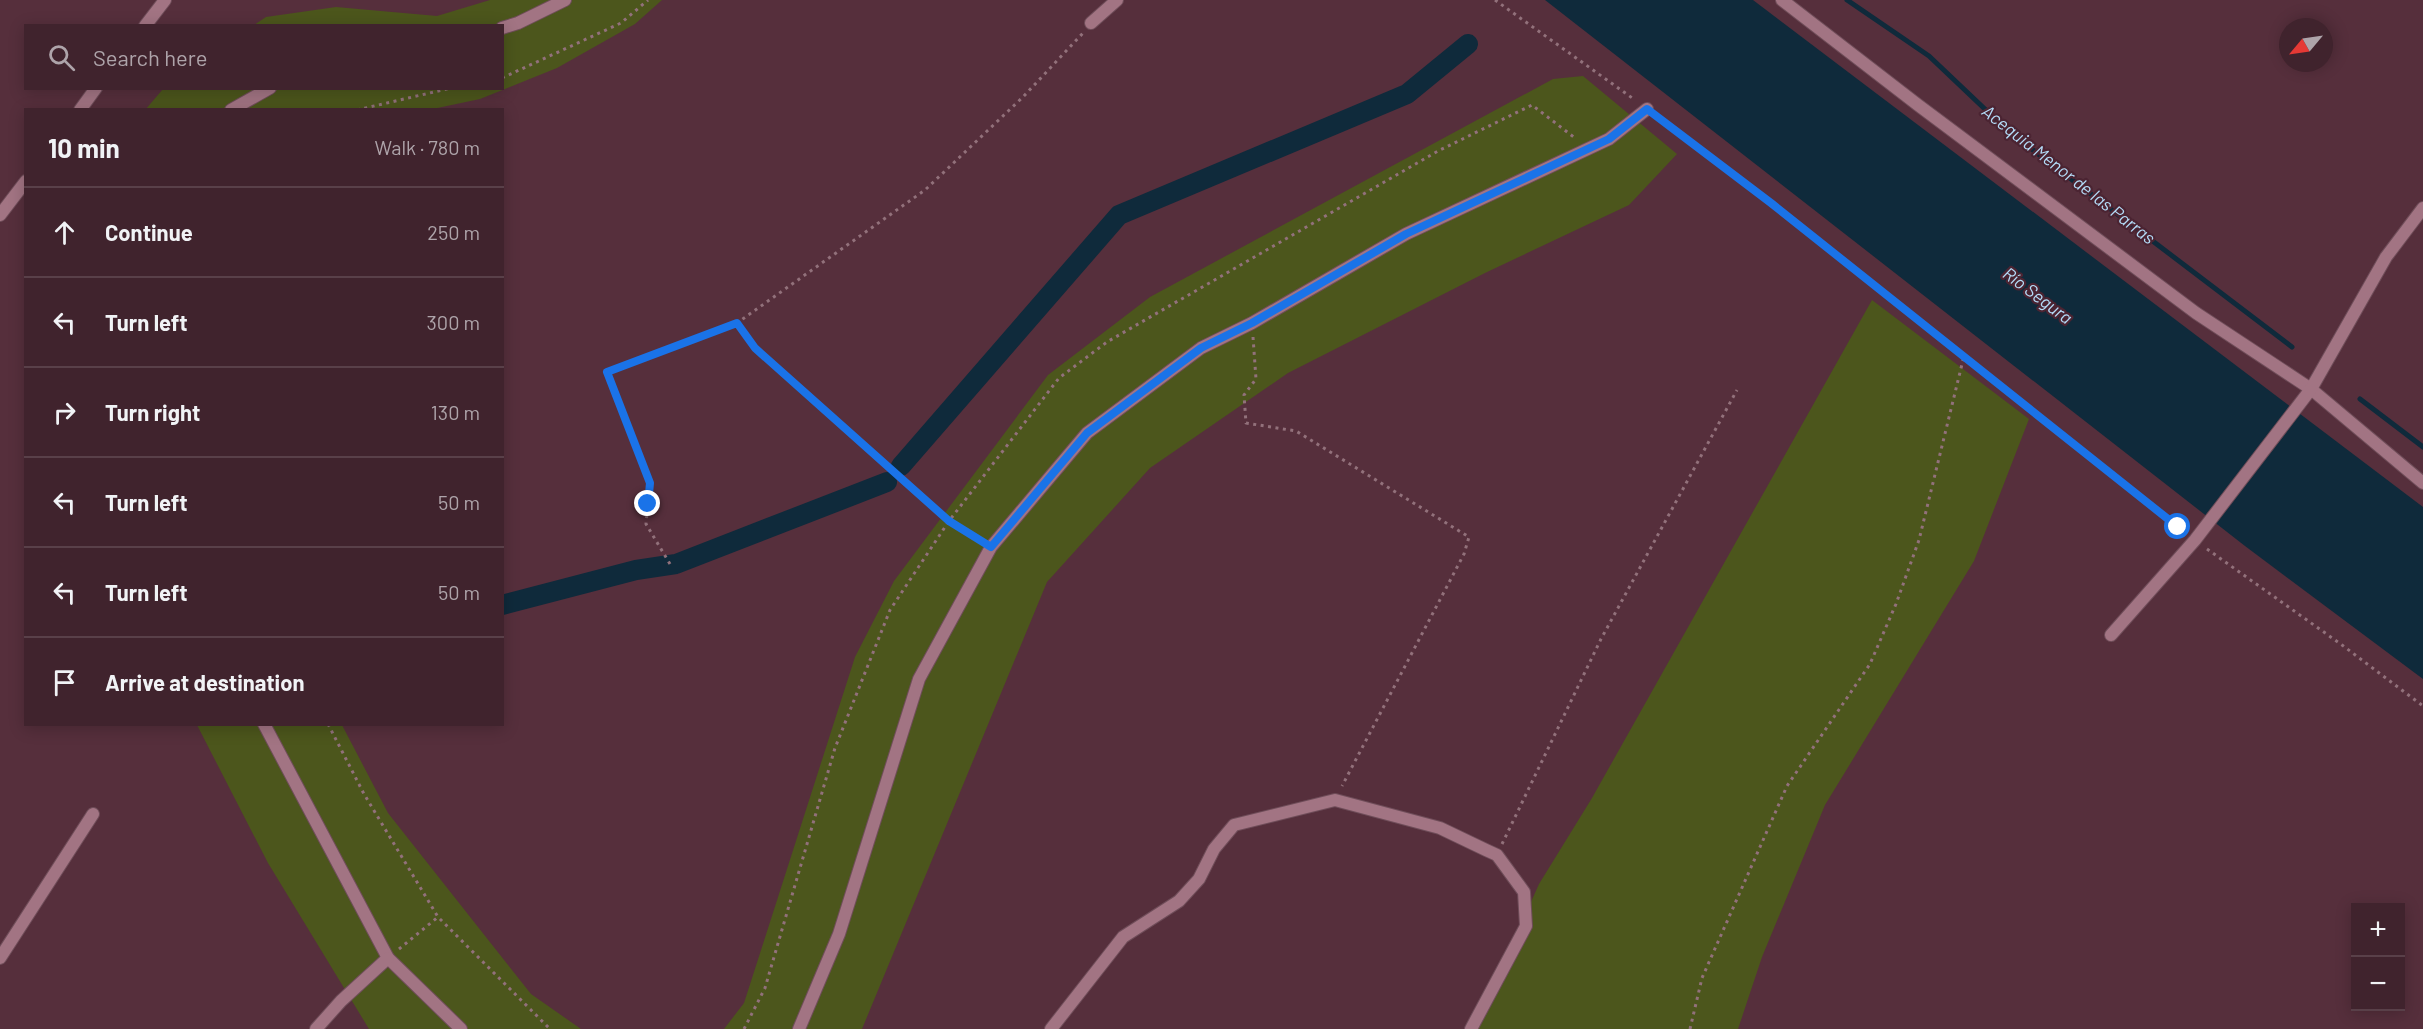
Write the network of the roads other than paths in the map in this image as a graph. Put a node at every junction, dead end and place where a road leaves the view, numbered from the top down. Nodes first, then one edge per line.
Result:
1 (165, 0) edge
2 (565, 0) edge
3 (1116, 0) edge
4 (1782, 0) edge
5 (1091, 23) road end
6 (147, 24) edge
7 (504, 27) edge
8 (95, 90) edge
9 (266, 90) edge
10 (81, 108) edge
11 (235, 108) edge
12 (1647, 109) road end
13 (24, 184) edge
14 (2423, 208) edge
15 (0, 215) edge
16 (2311, 389) junction
17 (2423, 483) edge
18 (2111, 635) dead end
19 (265, 726) edge
20 (93, 814) dead end
21 (0, 958) edge
22 (388, 958) junction
23 (316, 1029) edge
24 (461, 1029) edge
25 (799, 1029) edge
26 (1051, 1029) edge
27 (1471, 1029) edge

1 - 6 street
2 - 7 street
3 - 5 street
4 - 16 street
8 - 10 street
9 - 11 street
12 - 25 street
13 - 15 street
14 - 16 street
16 - 17 street
16 - 18 street
19 - 22 street
20 - 21 street
22 - 23 street
22 - 24 street
26 - 27 street

